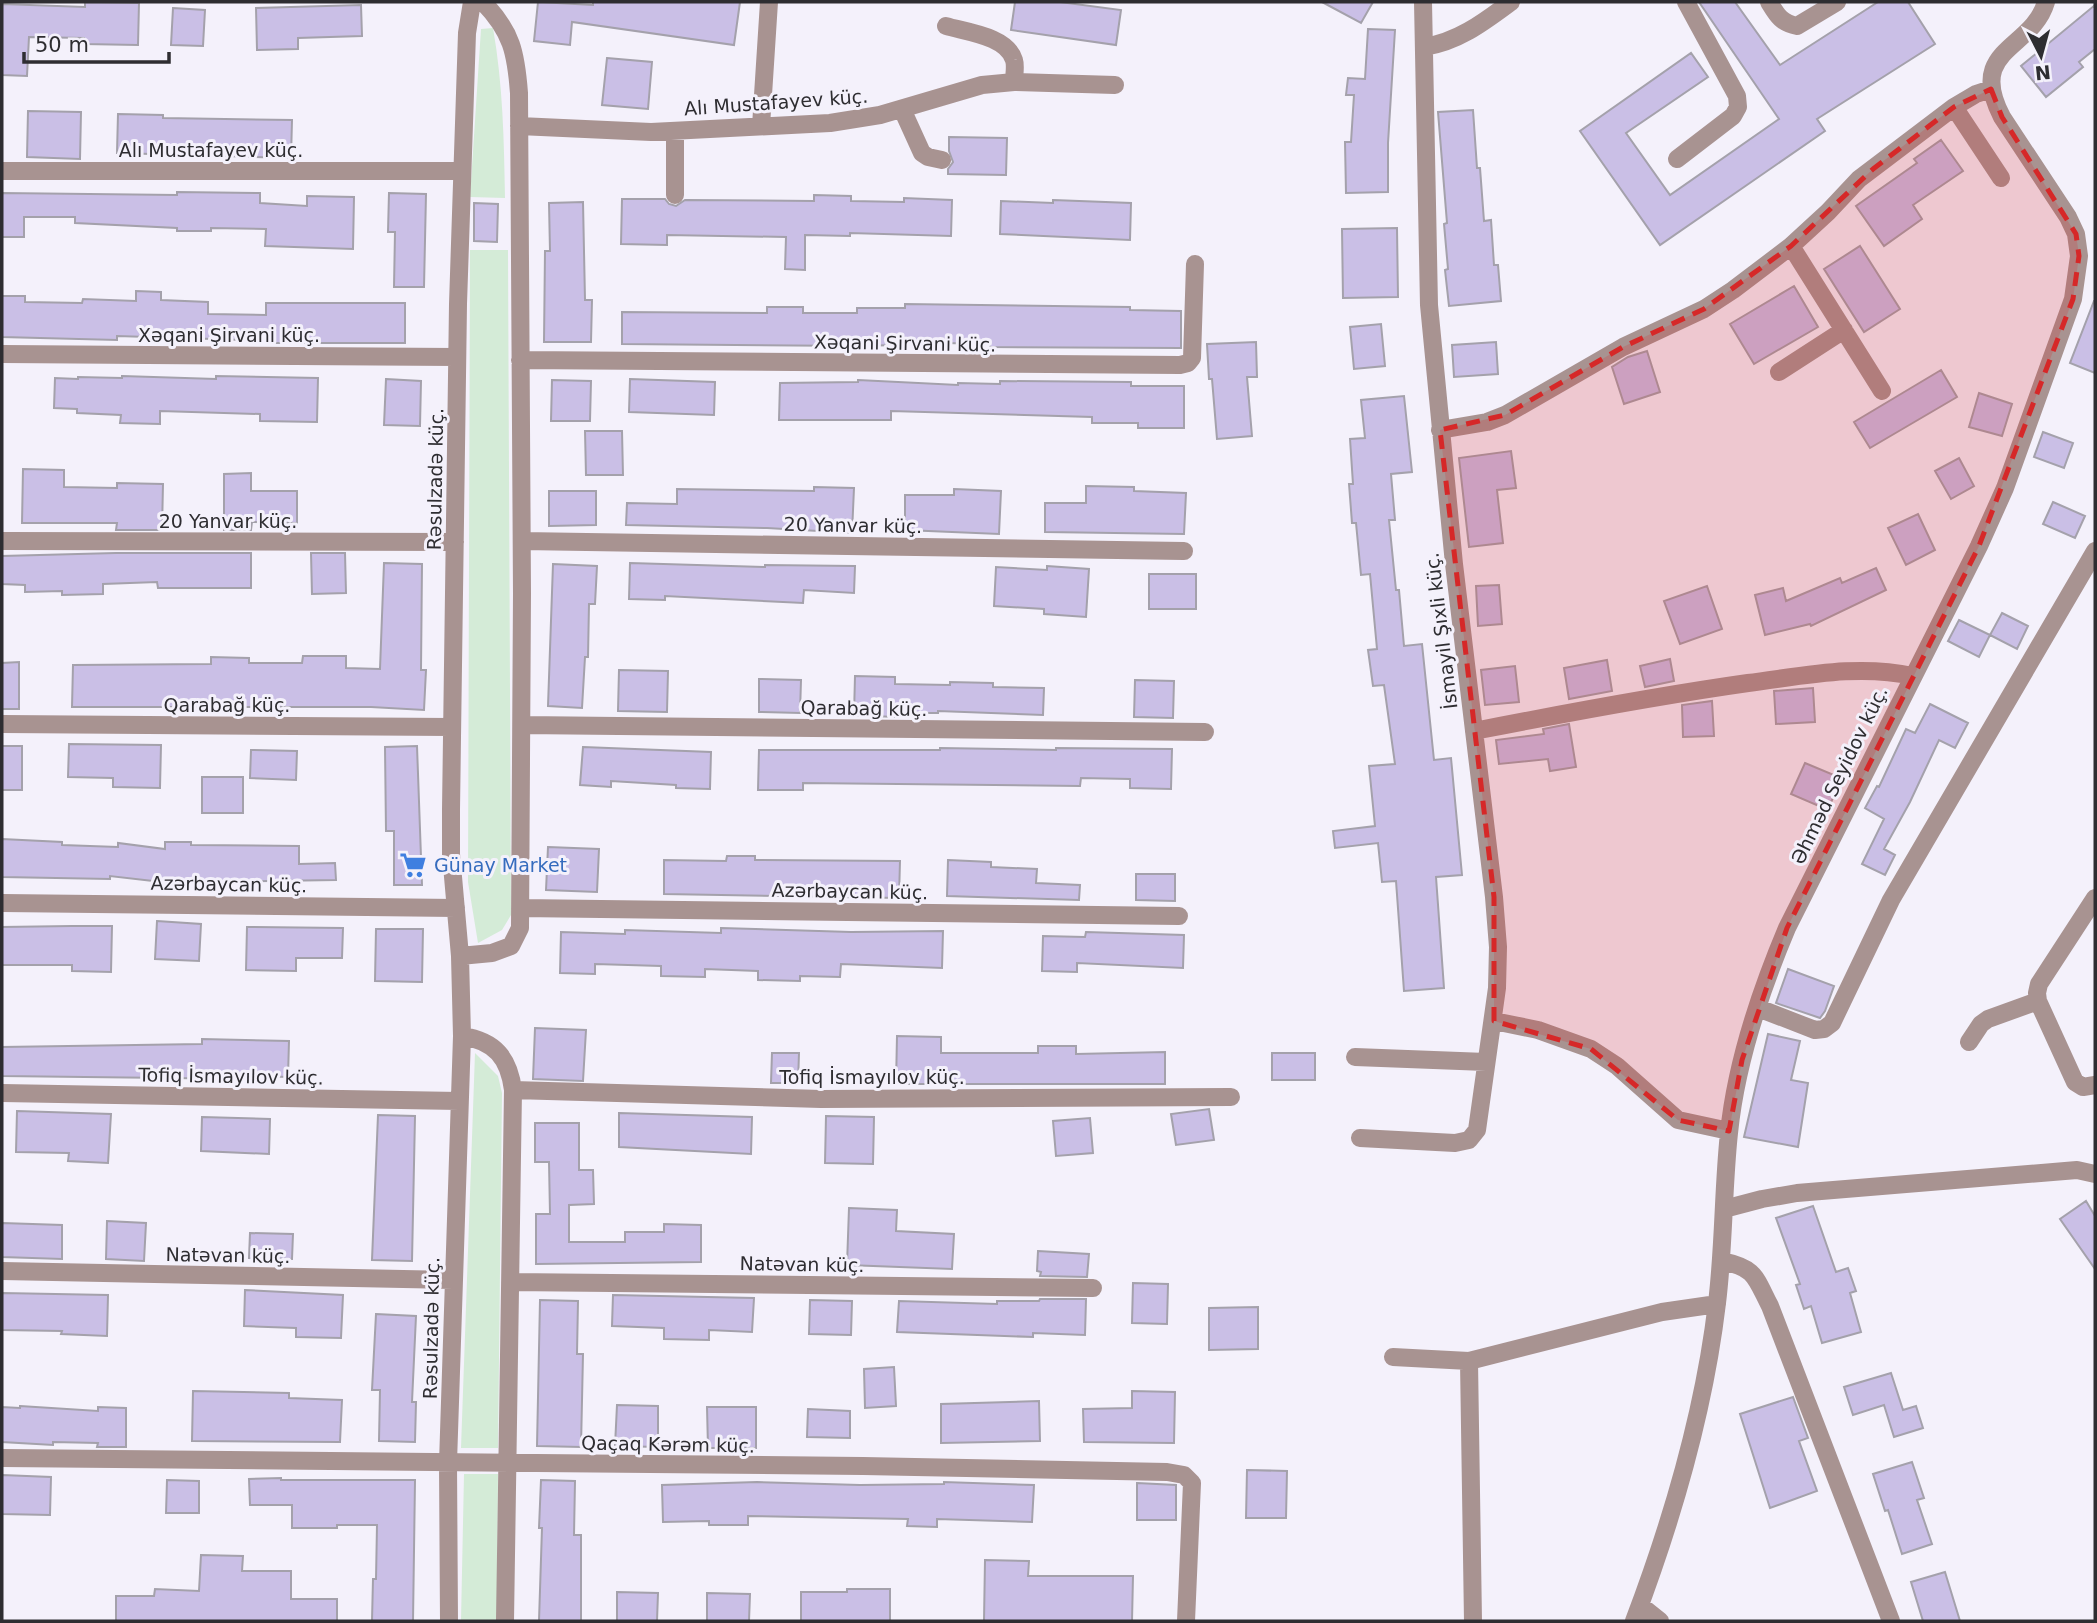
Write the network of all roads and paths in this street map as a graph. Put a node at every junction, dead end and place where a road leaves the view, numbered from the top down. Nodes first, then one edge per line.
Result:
1 (472, 2) edge
2 (769, 2) edge
3 (1423, 2) edge
4 (1511, 2) edge
5 (1686, 2) edge
6 (1769, 2) edge
7 (1836, 2) edge
8 (2046, 2) edge
9 (492, 5) edge
10 (946, 26) dead end
11 (1423, 47) junction
12 (1014, 82) junction
13 (1115, 85) dead end
14 (1991, 89) junction
15 (1954, 107) junction
16 (902, 109) junction
17 (519, 126) junction
18 (761, 126) junction
19 (676, 131) junction
20 (1677, 159) dead end
21 (942, 160) dead end
22 (2, 171) edge
23 (462, 172) junction
24 (2001, 178) dead end
25 (674, 195) dead end
26 (1791, 246) junction
27 (2080, 256) junction
28 (1195, 264) dead end
29 (2095, 269) edge
30 (1844, 330) junction
31 (2, 355) edge
32 (457, 357) junction
33 (520, 360) junction
34 (1779, 372) dead end
35 (1882, 391) dead end
36 (1440, 430) junction
37 (2, 541) edge
38 (522, 541) junction
39 (455, 542) junction
40 (1184, 551) dead end
41 (2095, 551) edge
42 (1913, 676) junction
43 (2, 724) edge
44 (522, 725) junction
45 (452, 727) junction
46 (1475, 731) junction
47 (1205, 732) dead end
48 (2095, 898) edge
49 (2, 903) edge
50 (456, 908) junction
51 (520, 908) junction
52 (1179, 916) dead end
53 (460, 956) junction
54 (2038, 1001) junction
55 (1758, 1008) junction
56 (1494, 1021) junction
57 (463, 1036) junction
58 (1969, 1042) dead end
59 (1355, 1057) dead end
60 (1486, 1062) junction
61 (2095, 1085) edge
62 (513, 1090) junction
63 (2, 1093) edge
64 (1231, 1097) dead end
65 (459, 1101) junction
66 (1729, 1131) junction
67 (1360, 1138) dead end
68 (2095, 1174) edge
69 (1724, 1209) junction
70 (1721, 1261) junction
71 (2, 1271) edge
72 (453, 1280) junction
73 (510, 1282) junction
74 (1093, 1288) dead end
75 (1717, 1304) junction
76 (1393, 1357) dead end
77 (1469, 1361) junction
78 (2, 1458) edge
79 (448, 1463) junction
80 (508, 1463) junction
81 (1637, 1613) edge
82 (449, 1621) edge
83 (505, 1621) edge
84 (1186, 1621) edge
85 (1473, 1621) edge
86 (1660, 1621) edge
87 (1891, 1621) edge

1 - 23 street, Rəsulzadə küç.
2 - 18 street
3 - 11 street, İsmayil Şıxli küç.
4 - 11 street
5 - 20 street
6 - 7 street
8 - 14 street
9 - 17 street
10 - 12 street
11 - 36 street, İsmayil Şıxli küç.
12 - 13 street, Alı Mustafayev küç.
12 - 16 street, Alı Mustafayev küç.
14 - 15 street
14 - 27 street, Əhməd Seyidov küç.
15 - 24 street
15 - 26 street
16 - 18 street, Alı Mustafayev küç.
16 - 21 street
17 - 19 street, Alı Mustafayev küç.
17 - 33 street
18 - 19 street, Alı Mustafayev küç.
19 - 25 street
22 - 23 street, Alı Mustafayev küç.
23 - 32 street, Rəsulzadə küç.
26 - 30 street
26 - 36 street
27 - 29 street
27 - 42 street, Əhməd Seyidov küç.
28 - 33 street, Xəqani Şirvani küç.
30 - 34 street
30 - 35 street
31 - 32 street, Xəqani Şirvani küç.
32 - 39 street, Rəsulzadə küç.
33 - 38 street
36 - 46 street, İsmayil Şıxli küç.
37 - 39 street, 20 Yanvar küç.
38 - 40 street, 20 Yanvar küç.
38 - 44 street
39 - 45 street, Rəsulzadə küç.
41 - 55 street
42 - 46 street
42 - 55 street, Əhməd Seyidov küç.
43 - 45 street, Qarabağ küç.
44 - 47 street, Qarabağ küç.
44 - 51 street
45 - 50 street, Rəsulzadə küç.
46 - 56 street, İsmayil Şıxli küç.
48 - 54 street
49 - 50 street, Azərbaycan küç.
50 - 53 street, Rəsulzadə küç.
51 - 52 street, Azərbaycan küç.
51 - 53 street
53 - 57 street, Rəsulzadə küç.
54 - 58 street
54 - 61 street
55 - 66 street, Əhməd Seyidov küç.
56 - 60 street, İsmayil Şıxli küç.
56 - 66 street
57 - 62 street
57 - 65 street, Rəsulzadə küç.
59 - 60 street
60 - 67 street, İsmayil Şıxli küç.
62 - 64 street, Tofiq İsmayılov küç.
62 - 73 street
63 - 65 street, Tofiq İsmayılov küç.
65 - 72 street, Rəsulzadə küç.
66 - 69 street, Əhməd Seyidov küç.
68 - 69 street
69 - 70 street, Əhməd Seyidov küç.
70 - 75 street, Əhməd Seyidov küç.
70 - 87 street
71 - 72 street, Natəvan küç.
72 - 79 street, Rəsulzadə küç.
73 - 74 street, Natəvan küç.
73 - 80 street
75 - 77 street
75 - 81 street, Əhməd Seyidov küç.
76 - 77 street
77 - 85 street
78 - 79 street, Qaçaq Kərəm küç.
79 - 80 street, Qaçaq Kərəm küç.
79 - 82 street, Rəsulzadə küç.
80 - 83 street
80 - 84 street, Qaçaq Kərəm küç.
81 - 86 street

